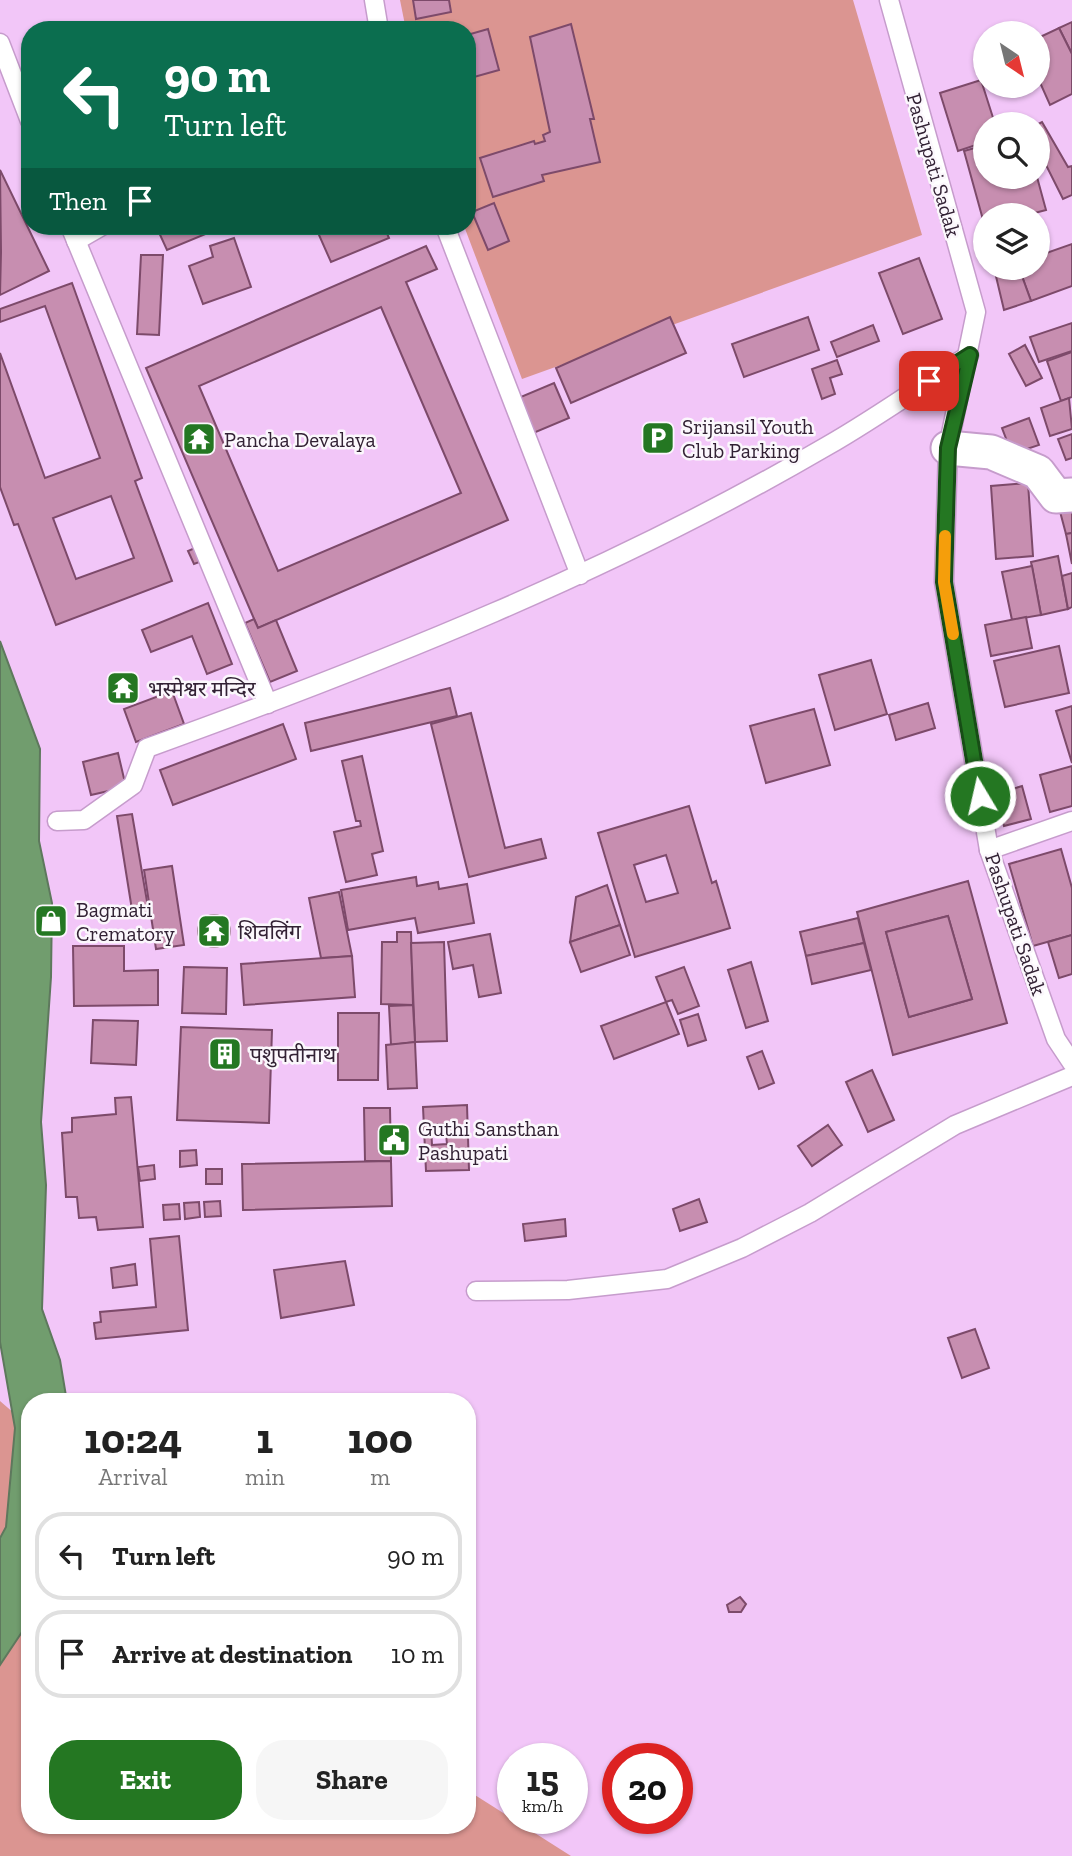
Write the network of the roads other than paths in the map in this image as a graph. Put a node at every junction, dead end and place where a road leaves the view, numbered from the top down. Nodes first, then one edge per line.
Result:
1 (374, 0) edge
2 (889, 0) edge
3 (378, 21) edge
4 (0, 43) edge
5 (21, 98) edge
6 (73, 235) edge
7 (448, 235) edge
8 (970, 355) junction
9 (948, 448) junction
10 (1072, 495) edge
11 (580, 575) junction
12 (268, 704) junction
13 (57, 821) dead end
14 (1072, 821) edge
15 (989, 849) junction
16 (1072, 1063) edge
17 (1072, 1076) edge
18 (476, 1291) dead end

1 - 3 lane
2 - 8 lane, Pashupati Sadak
4 - 5 lane
6 - 12 lane
7 - 11 lane
8 - 9 lane, Pashupati Sadak
8 - 11 lane
9 - 10 street
9 - 15 lane, Pashupati Sadak
11 - 12 lane
12 - 13 lane
14 - 15 lane
15 - 16 lane, Pashupati Sadak
17 - 18 lane

